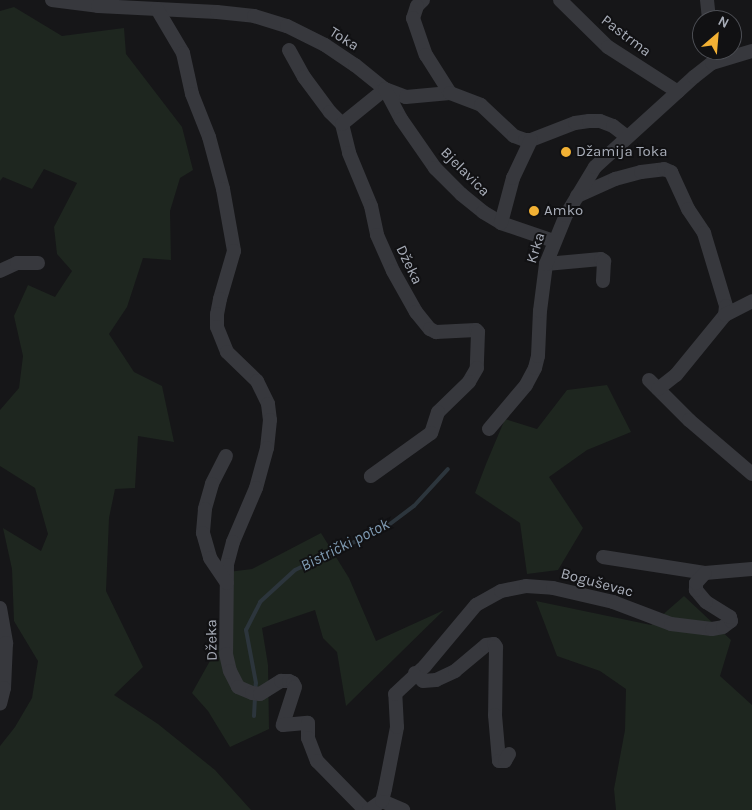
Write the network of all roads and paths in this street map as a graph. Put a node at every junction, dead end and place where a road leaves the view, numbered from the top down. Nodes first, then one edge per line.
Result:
1 (52, 0) edge
2 (423, 0) edge
3 (560, 0) edge
4 (218, 6) edge
5 (157, 9) junction
6 (290, 50) dead end
7 (709, 60) edge
8 (385, 89) junction
9 (678, 92) junction
10 (450, 93) junction
11 (342, 124) junction
12 (627, 137) junction
13 (530, 140) junction
14 (576, 196) junction
15 (501, 223) junction
16 (554, 241) junction
17 (38, 262) dead end
18 (546, 264) junction
19 (0, 271) edge
20 (603, 280) dead end
21 (752, 301) edge
22 (725, 315) junction
23 (489, 429) dead end
24 (226, 456) dead end
25 (749, 469) edge
26 (371, 476) dead end
27 (602, 557) dead end
28 (752, 569) edge
29 (705, 573) junction
30 (228, 583) junction
31 (0, 608) edge
32 (415, 673) junction
33 (0, 704) edge
34 (509, 754) dead end
35 (382, 801) junction
36 (365, 810) edge
37 (369, 810) edge
38 (403, 810) edge

1 - 5 street, Toka
2 - 10 street
3 - 9 street, Pastrma
4 - 5 street, Toka
4 - 8 street, Toka
5 - 30 street, Džeka
6 - 11 street, Džeka
7 - 9 street, Krka
8 - 10 street, Toka
8 - 11 street
8 - 15 street, Bjelavica
9 - 12 street, Krka
10 - 13 street, Toka
11 - 26 street, Džeka
12 - 13 street
12 - 14 street, Krka
13 - 15 street
14 - 16 street, Krka
14 - 22 street
15 - 16 street, Bjelavica
16 - 18 street, Krka
17 - 19 street
18 - 20 street
18 - 23 street, Krka
21 - 22 street
22 - 25 street
24 - 30 street
27 - 29 street
28 - 29 street
29 - 32 street, Boguševac
30 - 36 street, Džeka
31 - 33 street
32 - 34 street
32 - 35 street, Boguševac
35 - 37 street
35 - 38 street

